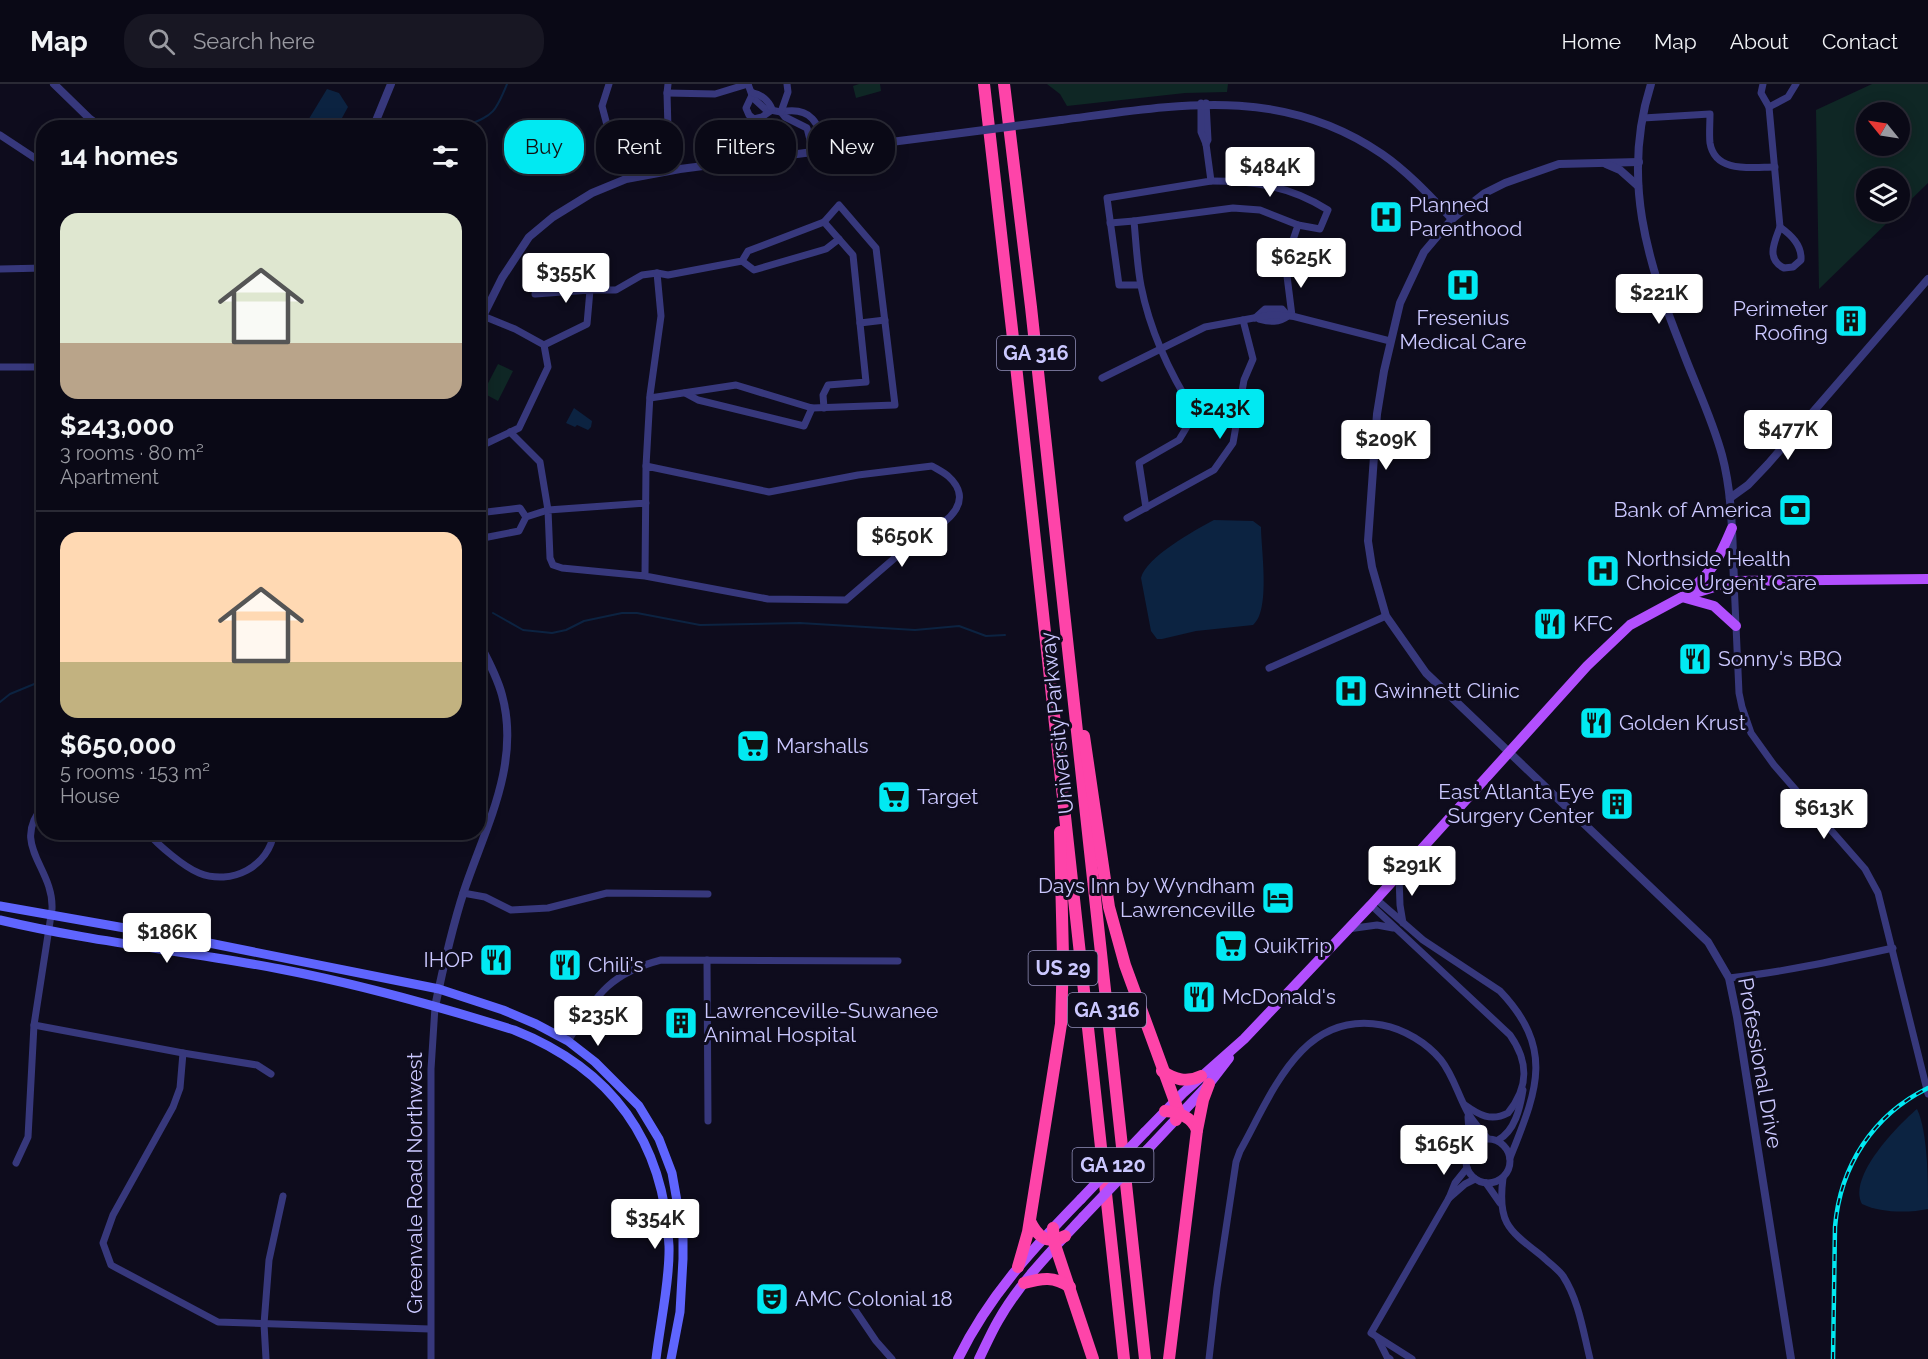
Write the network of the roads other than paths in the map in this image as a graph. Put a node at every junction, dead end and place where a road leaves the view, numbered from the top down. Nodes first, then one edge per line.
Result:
1 (54, 84) edge
2 (391, 84) edge
3 (609, 84) edge
4 (668, 84) edge
5 (748, 84) edge
6 (787, 84) edge
7 (984, 84) edge
8 (1004, 84) edge
9 (1652, 84) edge
10 (1763, 84) edge
11 (1796, 84) edge
12 (667, 93) junction
13 (753, 93) junction
14 (1204, 103) junction
15 (1769, 107) junction
16 (772, 109) junction
17 (781, 112) junction
18 (1643, 118) junction
19 (91, 120) edge
20 (376, 120) edge
21 (606, 120) edge
22 (668, 120) edge
23 (815, 120) edge
24 (808, 132) edge
25 (0, 135) edge
26 (895, 141) edge
27 (808, 153) edge
28 (36, 159) edge
29 (1600, 162) junction
30 (1639, 162) junction
31 (1775, 167) junction
32 (1211, 181) junction
33 (1638, 186) junction
34 (1452, 219) junction
35 (1134, 221) junction
36 (824, 222) junction
37 (1110, 223) junction
38 (1298, 225) junction
39 (1779, 227) junction
40 (839, 239) junction
41 (1289, 252) dead end
42 (742, 261) junction
43 (1288, 263) dead end
44 (36, 268) edge
45 (0, 269) edge
46 (657, 273) junction
47 (1928, 279) edge
48 (1140, 285) junction
49 (590, 290) junction
50 (535, 294) dead end
51 (486, 306) edge
52 (1275, 315) junction
53 (1290, 316) junction
54 (486, 317) edge
55 (1255, 318) junction
56 (885, 320) junction
57 (1243, 320) junction
58 (860, 323) junction
59 (1390, 341) junction
60 (544, 345) junction
61 (1161, 349) junction
62 (0, 367) edge
63 (36, 367) edge
64 (1102, 378) dead end
65 (685, 393) junction
66 (650, 398) junction
67 (812, 408) junction
68 (824, 408) junction
69 (1195, 414) junction
70 (1238, 423) junction
71 (510, 432) junction
72 (486, 444) edge
73 (646, 466) junction
74 (1730, 498) junction
75 (646, 504) junction
76 (1146, 508) junction
77 (548, 510) junction
78 (486, 512) edge
79 (525, 517) junction
80 (1127, 518) dead end
81 (1732, 528) junction
82 (486, 537) edge
83 (645, 576) junction
84 (1928, 579) edge
85 (1734, 581) junction
86 (1682, 597) junction
87 (1386, 616) junction
88 (1736, 626) junction
89 (486, 659) edge
90 (1269, 668) dead end
91 (1074, 701) junction
92 (1509, 752) junction
93 (1061, 780) junction
94 (36, 816) edge
95 (486, 829) edge
96 (156, 840) edge
97 (271, 840) edge
98 (482, 840) edge
99 (1399, 874) junction
100 (463, 893) junction
101 (708, 894) dead end
102 (1373, 902) junction
103 (0, 906) edge
104 (51, 916) junction
105 (0, 920) edge
106 (1403, 923) junction
107 (1348, 929) junction
108 (1398, 930) junction
109 (48, 932) junction
110 (1893, 948) junction
111 (707, 960) junction
112 (898, 961) dead end
113 (1729, 978) junction
114 (439, 989) junction
115 (435, 1007) junction
116 (34, 1025) junction
117 (568, 1041) junction
118 (183, 1053) junction
119 (1162, 1071) junction
120 (271, 1074) dead end
121 (1205, 1080) junction
122 (1524, 1085) junction
123 (1928, 1094) edge
124 (1464, 1104) junction
125 (1165, 1111) joint
126 (1177, 1112) junction
127 (1468, 1114) junction
128 (708, 1121) dead end
129 (1197, 1130) junction
130 (1487, 1138) junction
131 (1498, 1140) junction
132 (1470, 1146) junction
133 (1510, 1158) junction
134 (16, 1163) dead end
135 (1467, 1168) junction
136 (1503, 1178) junction
137 (1475, 1179) junction
138 (1486, 1183) junction
139 (283, 1196) dead end
140 (1449, 1198) junction
141 (1500, 1203) junction
142 (1030, 1221) junction
143 (1054, 1238) junction
144 (1018, 1267) junction
145 (1024, 1283) junction
146 (1070, 1287) junction
147 (850, 1304) dead end
148 (264, 1324) junction
149 (430, 1329) junction
150 (1378, 1339) junction
151 (963, 1348) junction
152 (266, 1359) edge
153 (431, 1359) edge
154 (656, 1359) edge
155 (671, 1359) edge
156 (892, 1359) edge
157 (949, 1359) edge
158 (958, 1359) edge
159 (979, 1359) edge
160 (1093, 1359) edge
161 (1124, 1359) edge
162 (1145, 1359) edge
163 (1169, 1359) edge
164 (1209, 1359) edge
165 (1390, 1359) edge
166 (1412, 1359) edge
167 (1590, 1359) edge
168 (1791, 1359) edge

1 - 19 street
2 - 20 street
3 - 21 street
4 - 12 street
5 - 12 street
5 - 13 street
6 - 17 street
7 - 93 highway, University Parkway / GA 316
8 - 91 highway, University Parkway / GA 316
9 - 18 street
10 - 15 street
11 - 15 street
12 - 22 street
13 - 16 street
13 - 16 street
14 - 26 street, bridge
14 - 32 street
14 - 34 street
15 - 31 street
16 - 17 street
17 - 23 street
17 - 24 street
18 - 30 street
18 - 31 street
25 - 28 street
27 - 51 street
29 - 30 street, Professional Drive
29 - 33 street
29 - 34 street, Professional Drive
30 - 33 street
31 - 39 street
32 - 37 street
32 - 38 street
33 - 74 street
34 - 59 street, Professional Drive
35 - 37 street
35 - 38 street
35 - 48 street
36 - 40 street
36 - 42 street
36 - 56 street
37 - 48 street
38 - 41 street
39 - 39 street
40 - 42 street
40 - 58 street
42 - 46 street
43 - 53 street
44 - 45 street
46 - 49 street
46 - 66 street
47 - 74 street
48 - 61 street
49 - 50 street
49 - 60 street
52 - 53 street
52 - 53 street
52 - 55 street
52 - 55 street
53 - 59 street
54 - 60 street
55 - 57 street
56 - 58 street
56 - 68 street
57 - 61 street
57 - 70 street
58 - 68 street
59 - 87 street, Professional Drive
60 - 71 street
61 - 64 street
61 - 69 street
62 - 63 street
65 - 66 street
65 - 67 street
65 - 67 street
66 - 73 street
67 - 68 street
69 - 70 street
69 - 76 street
70 - 76 street
71 - 72 street
71 - 77 street
73 - 75 street
73 - 83 street
74 - 81 street
75 - 77 street
75 - 83 street
76 - 80 street
77 - 79 street
77 - 83 street
78 - 79 street
79 - 82 street
81 - 85 street
81 - 86 main road
84 - 85 main road
85 - 86 main road
85 - 88 street
86 - 88 main road
86 - 92 main road
87 - 90 street
87 - 92 street, Professional Drive
88 - 110 street
89 - 95 street
91 - 119 highway, US 29
91 - 162 highway, University Parkway / GA 316
92 - 99 main road
92 - 113 street, Professional Drive
93 - 142 highway, US 29
93 - 161 highway, University Parkway / GA 316
94 - 104 street
96 - 97 street
98 - 100 street
99 - 102 main road
99 - 106 street
100 - 101 street
100 - 114 street
102 - 106 street
102 - 107 main road
102 - 108 street
103 - 104 main road
104 - 109 street
104 - 114 main road
105 - 109 main road
106 - 133 street
107 - 108 street
107 - 121 main road
108 - 122 street
109 - 115 main road
109 - 116 street
110 - 113 street
110 - 123 street
111 - 112 street
111 - 117 street
111 - 128 street
113 - 168 street, Professional Drive
114 - 115 street
114 - 117 main road
115 - 149 street, Greenvale Road Northwest
115 - 154 main road
116 - 118 street
116 - 134 street
117 - 155 main road
118 - 120 street
118 - 148 street
119 - 121 highway
119 - 126 highway, US 29
121 - 126 main road
121 - 129 highway
122 - 124 street
122 - 131 street
124 - 127 street
124 - 164 street
125 - 126 highway
125 - 143 main road, GA 120, bridge
126 - 129 highway
126 - 143 main road, GA 120, bridge
127 - 130 street
127 - 132 street
129 - 163 highway
130 - 131 street
130 - 132 street
131 - 133 street
132 - 135 street
133 - 136 street
135 - 137 street
135 - 140 street
136 - 138 street
136 - 141 street
137 - 138 street
137 - 140 street
138 - 141 street
139 - 148 street
140 - 150 street
141 - 167 street
142 - 143 highway
142 - 144 highway, US 29
143 - 144 main road, GA 120
143 - 145 main road, GA 120
143 - 146 highway
144 - 151 main road, GA 120
145 - 146 highway
145 - 159 main road, GA 120
146 - 160 highway
147 - 156 street
148 - 149 street
148 - 152 street
149 - 153 street, Greenvale Road Northwest
150 - 165 street
150 - 166 street
151 - 157 main road
151 - 158 main road, GA 120

